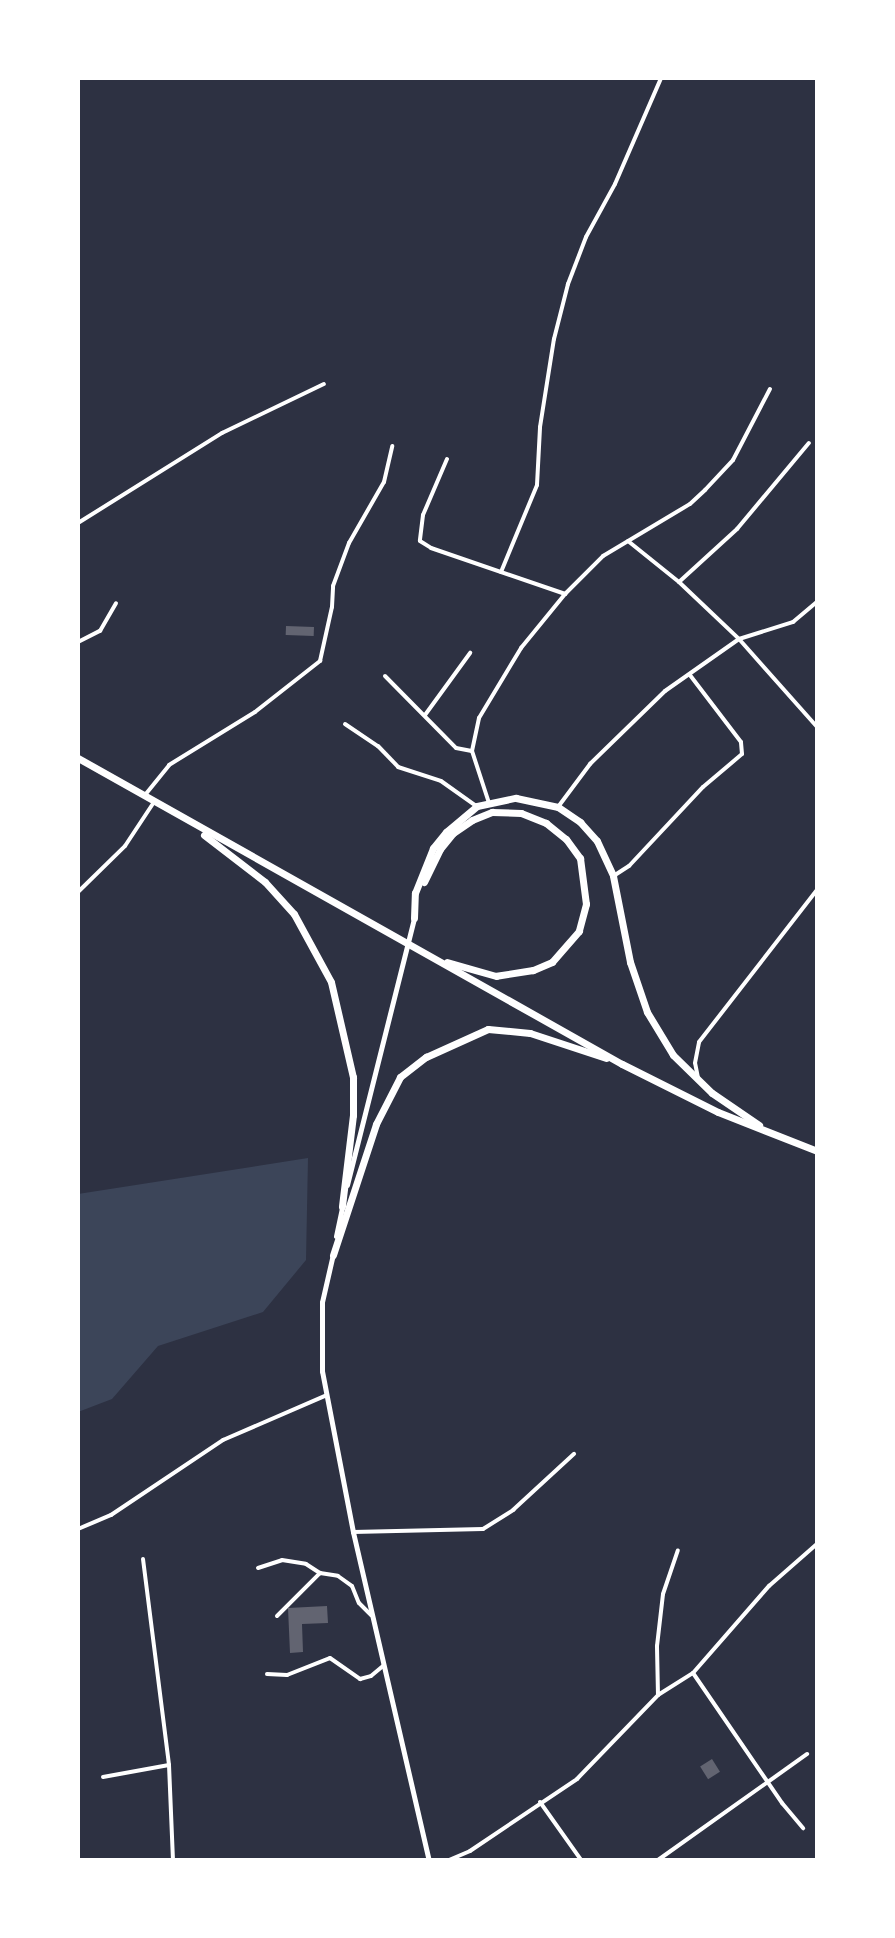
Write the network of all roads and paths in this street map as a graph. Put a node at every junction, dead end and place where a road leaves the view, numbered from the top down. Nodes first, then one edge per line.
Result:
1 (661, 78) edge
2 (324, 384) dead end
3 (770, 389) dead end
4 (809, 443) dead end
5 (392, 446) dead end
6 (447, 459) dead end
7 (78, 523) edge
8 (627, 541) junction
9 (501, 572) junction
10 (679, 582) junction
11 (565, 594) junction
12 (817, 602) edge
13 (116, 603) dead end
14 (739, 639) junction
15 (78, 642) edge
16 (470, 653) dead end
17 (690, 675) junction
18 (385, 676) dead end
19 (425, 715) junction
20 (345, 724) dead end
21 (816, 724) edge
22 (472, 751) junction
23 (78, 758) edge
24 (144, 797) junction
25 (154, 802) junction
26 (489, 803) junction
27 (477, 806) junction
28 (558, 807) junction
29 (166, 808) junction
30 (613, 876) junction
31 (817, 890) edge
32 (78, 892) edge
33 (414, 918) junction
34 (427, 955) junction
35 (622, 1064) junction
36 (698, 1081) junction
37 (770, 1133) junction
38 (817, 1151) edge
39 (342, 1206) junction
40 (333, 1255) junction
41 (327, 1395) junction
42 (574, 1454) dead end
43 (78, 1529) edge
44 (353, 1532) junction
45 (817, 1544) edge
46 (678, 1550) dead end
47 (143, 1559) dead end
48 (258, 1568) dead end
49 (320, 1573) junction
50 (371, 1615) junction
51 (277, 1616) dead end
52 (383, 1666) junction
53 (693, 1673) junction
54 (267, 1674) dead end
55 (658, 1695) junction
56 (807, 1754) dead end
57 (169, 1765) junction
58 (103, 1777) dead end
59 (768, 1781) junction
60 (540, 1802) junction
61 (803, 1828) dead end
62 (428, 1859) edge
63 (173, 1860) edge
64 (449, 1860) edge
65 (581, 1860) edge
66 (658, 1860) edge

1 - 9 street
2 - 7 street
3 - 8 street
4 - 10 street
5 - 24 street
6 - 9 street
8 - 10 street
8 - 11 street
9 - 11 street
10 - 14 street
11 - 22 street
12 - 14 street
13 - 15 street
14 - 17 street
14 - 21 street
16 - 19 street
17 - 28 street
17 - 30 street
18 - 19 street
19 - 22 street
20 - 27 street
22 - 26 street
23 - 24 highway
24 - 25 highway
25 - 29 highway
25 - 32 street
26 - 27 highway
26 - 28 highway
27 - 33 highway
28 - 30 highway
29 - 34 highway
29 - 39 highway
30 - 36 highway
31 - 36 street
33 - 34 highway
33 - 39 street
34 - 35 highway
35 - 37 highway
35 - 40 highway
36 - 37 highway
37 - 38 highway
39 - 40 street
40 - 41 street
41 - 43 street
41 - 44 street
42 - 44 street
44 - 50 street
45 - 53 street
46 - 55 street
47 - 57 street
48 - 49 street
49 - 50 street
49 - 51 street
50 - 52 street
52 - 54 street
52 - 62 street
53 - 55 street
53 - 59 street
55 - 60 street
56 - 59 street
57 - 58 street
57 - 63 street
59 - 61 street
59 - 66 street
60 - 64 street
60 - 65 street

